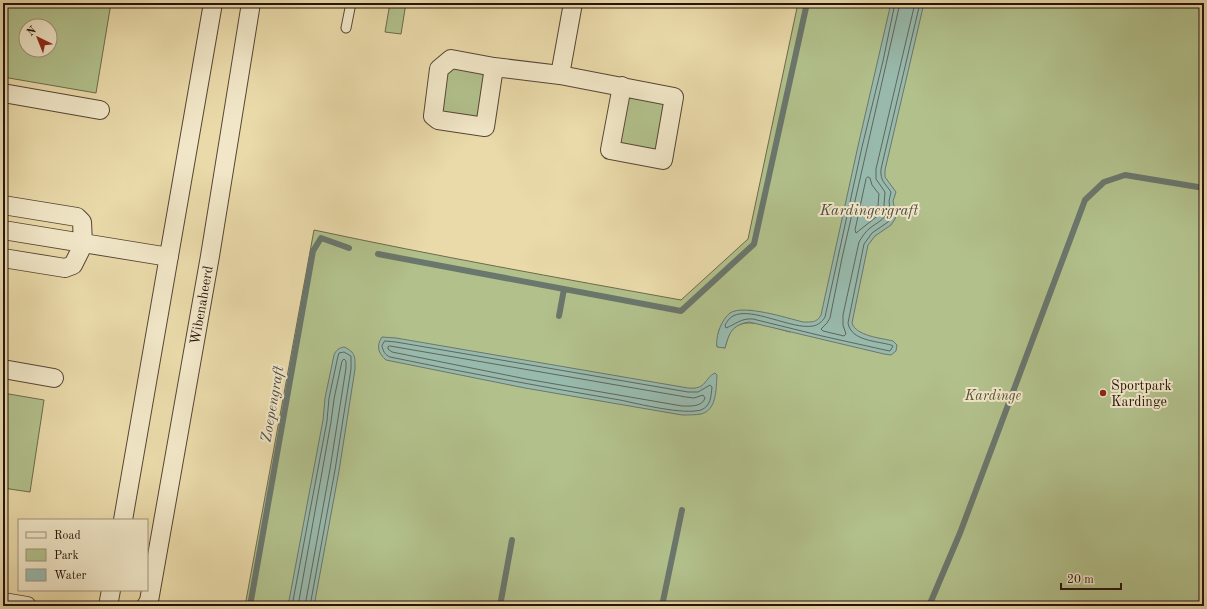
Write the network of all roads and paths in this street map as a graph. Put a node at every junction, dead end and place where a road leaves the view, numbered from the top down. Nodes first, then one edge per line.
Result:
1 (213, 3) edge
2 (251, 3) edge
3 (351, 3) edge
4 (573, 3) edge
5 (346, 28) dead end
6 (494, 67) dead end
7 (560, 75) junction
8 (622, 86) junction
9 (3, 93) edge
10 (100, 110) dead end
11 (3, 205) edge
12 (3, 230) edge
13 (83, 243) junction
14 (169, 257) junction
15 (3, 258) edge
16 (3, 369) edge
17 (54, 378) dead end
18 (123, 519) edge
19 (111, 591) edge
20 (3, 602) edge
21 (27, 606) edge
22 (108, 606) edge
23 (146, 606) edge

1 - 14 street
2 - 23 street, Wibenaheerd
3 - 5 lane
4 - 7 street
6 - 7 street
7 - 8 street
8 - 8 street
9 - 10 street
11 - 13 street
12 - 13 street
13 - 14 street
13 - 15 street
14 - 18 street
16 - 17 street
19 - 22 street
20 - 21 street

